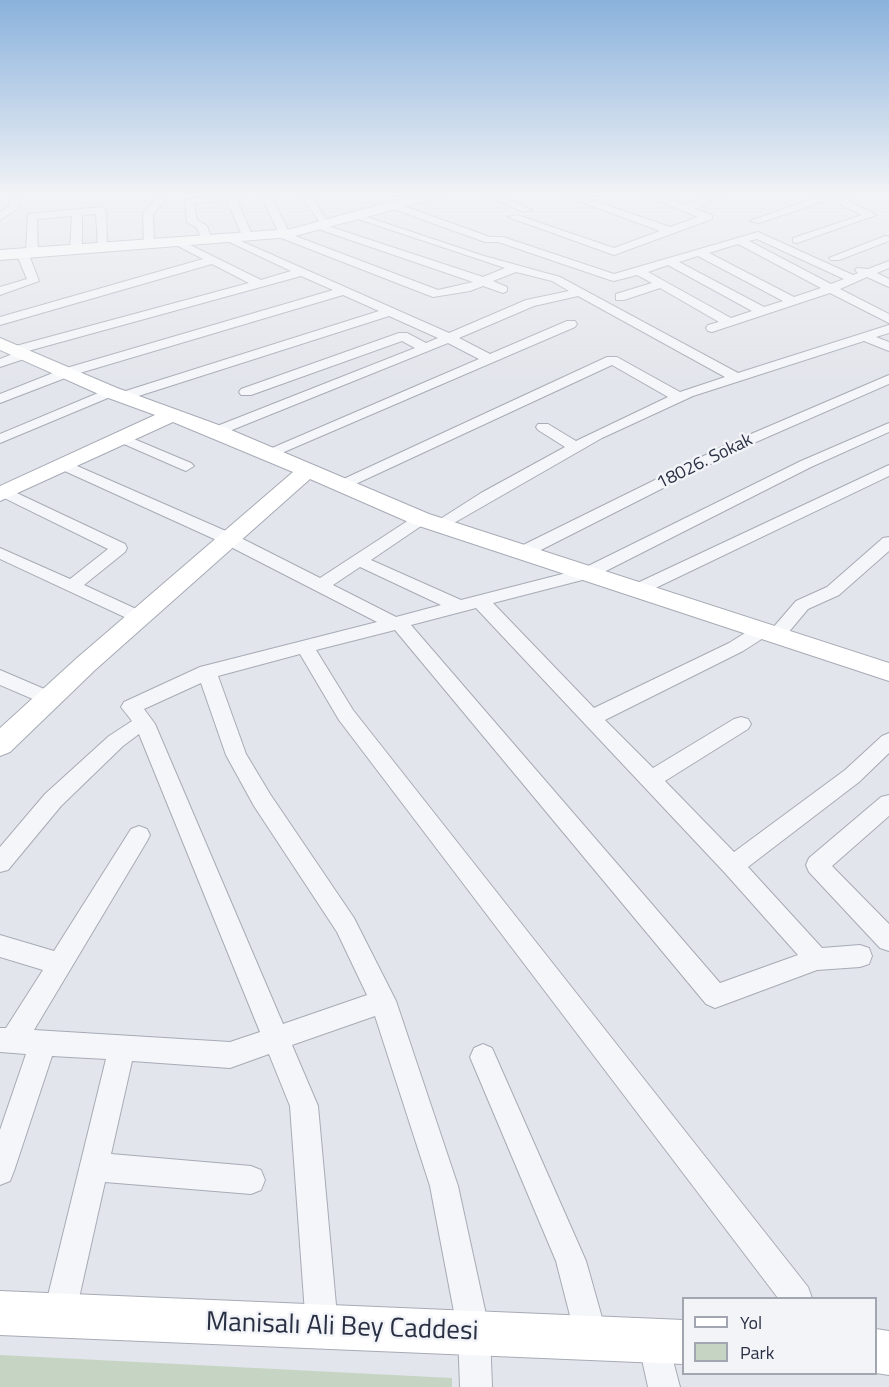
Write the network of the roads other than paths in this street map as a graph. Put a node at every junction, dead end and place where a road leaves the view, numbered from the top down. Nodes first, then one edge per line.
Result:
1 (28, 259) edge
2 (272, 259) edge
3 (346, 259) edge
4 (420, 259) edge
5 (486, 259) edge
6 (560, 259) edge
7 (679, 259) edge
8 (711, 259) edge
9 (773, 259) edge
10 (809, 259) edge
11 (837, 259) edge
12 (213, 260) joint
13 (670, 261) junction
14 (889, 264) edge
15 (515, 268) junction
16 (592, 269) junction
17 (638, 271) junction
18 (302, 272) junction
19 (867, 273) junction
20 (853, 279) junction
21 (483, 281) junction
22 (561, 282) junction
23 (258, 283) junction
24 (662, 284) junction
25 (889, 284) edge
26 (503, 289) dead end
27 (830, 289) junction
28 (0, 291) edge
29 (344, 291) junction
30 (579, 292) junction
31 (620, 297) dead end
32 (793, 301) junction
33 (762, 311) junction
34 (388, 312) junction
35 (889, 319) edge
36 (0, 321) edge
37 (729, 322) junction
38 (571, 324) dead end
39 (712, 328) dead end
40 (889, 329) edge
41 (865, 337) junction
42 (447, 338) junction
43 (889, 347) edge
44 (426, 348) junction
45 (11, 352) edge
46 (488, 358) junction
47 (68, 372) junction
48 (736, 377) junction
49 (889, 379) edge
50 (246, 392) dead end
51 (116, 394) junction
52 (679, 397) junction
53 (0, 399) edge
54 (171, 415) junction
55 (543, 427) dead end
56 (889, 427) edge
57 (217, 431) junction
58 (122, 438) junction
59 (0, 439) edge
60 (576, 447) junction
61 (270, 454) junction
62 (63, 465) junction
63 (186, 466) dead end
64 (308, 470) junction
65 (889, 470) edge
66 (342, 485) junction
67 (2, 493) edge
68 (430, 523) junction
69 (229, 539) junction
70 (889, 542) edge
71 (523, 552) junction
72 (0, 553) edge
73 (360, 561) junction
74 (588, 573) junction
75 (72, 586) junction
76 (320, 586) junction
77 (639, 590) junction
78 (481, 602) junction
79 (460, 607) junction
80 (139, 617) junction
81 (397, 623) junction
82 (770, 633) junction
83 (304, 647) junction
84 (207, 672) junction
85 (889, 672) edge
86 (0, 677) edge
87 (49, 699) junction
88 (591, 718) junction
89 (144, 724) junction
90 (741, 724) dead end
91 (889, 741) edge
92 (0, 745) edge
93 (650, 780) junction
94 (889, 803) edge
95 (139, 835) dead end
96 (0, 863) edge
97 (733, 866) junction
98 (889, 940) edge
99 (0, 946) edge
100 (860, 956) dead end
101 (817, 959) junction
102 (60, 964) junction
103 (383, 1001) junction
104 (276, 1039) junction
105 (7, 1041) edge
106 (43, 1043) junction
107 (122, 1048) junction
108 (483, 1057) dead end
109 (94, 1167) junction
110 (0, 1171) edge
111 (251, 1180) dead end
112 (795, 1297) edge
113 (0, 1313) edge
114 (59, 1316) junction
115 (322, 1327) junction
116 (474, 1334) junction
117 (592, 1338) junction
118 (669, 1342) edge
119 (476, 1387) edge
120 (664, 1387) edge

1 - 28 street
2 - 18 street
3 - 21 street
4 - 21 street
5 - 15 street
6 - 16 street
7 - 13 street
8 - 32 street
9 - 27 street
10 - 20 street
11 - 19 street
12 - 23 street
12 - 36 street
13 - 17 street
13 - 33 street
14 - 19 street
15 - 21 street
15 - 22 street
16 - 17 street
16 - 22 street
17 - 24 street
18 - 23 street
18 - 29 street
19 - 20 street
19 - 25 street
20 - 27 street
21 - 26 street
22 - 30 street
23 - 45 street
24 - 31 street
24 - 37 street
27 - 32 street
27 - 35 street
29 - 34 street
29 - 47 street
30 - 42 street
30 - 48 street
32 - 33 street
33 - 37 street
34 - 42 street
34 - 51 street
37 - 39 street
38 - 46 street
40 - 41 street
41 - 43 street
41 - 48 street
42 - 44 street
42 - 46 street
44 - 50 street
44 - 57 street
45 - 47 main road
46 - 61 street
47 - 51 main road
47 - 53 street
48 - 52 street
49 - 71 street, 18026. Sokak
51 - 54 main road
51 - 59 street
52 - 60 street
52 - 66 street
54 - 57 main road
54 - 58 main road
55 - 60 street
56 - 74 street
57 - 61 main road
58 - 62 main road
58 - 63 street
60 - 68 street
61 - 64 main road
62 - 67 main road
62 - 69 street
64 - 66 main road
64 - 69 main road
65 - 77 street
66 - 68 main road
67 - 75 street
68 - 71 main road
68 - 73 street
69 - 76 street
69 - 80 main road
70 - 82 street
71 - 74 main road
72 - 75 street
73 - 76 street
73 - 79 street
74 - 77 main road
74 - 78 street
75 - 80 street
76 - 81 street
77 - 82 main road
78 - 79 street
78 - 88 street
79 - 81 street
80 - 87 main road
81 - 83 street
81 - 101 street
82 - 85 main road
82 - 88 street
83 - 84 street
83 - 112 street
84 - 89 street
84 - 103 street
86 - 87 street
87 - 92 main road
88 - 93 street
89 - 96 street
89 - 104 street
90 - 93 street
91 - 97 street
93 - 97 street
94 - 98 street
95 - 102 street
97 - 101 street
99 - 102 street
100 - 101 street
102 - 105 street
103 - 104 street
103 - 116 street
104 - 107 street
104 - 115 street
105 - 106 street
106 - 107 street
106 - 110 street
107 - 109 street
108 - 117 street
109 - 111 street
109 - 114 street
113 - 114 main road, Manisalı Ali Bey Caddesi
114 - 115 main road, Manisalı Ali Bey Caddesi
115 - 116 main road, Manisalı Ali Bey Caddesi
116 - 117 main road, Manisalı Ali Bey Caddesi
116 - 119 street
117 - 118 main road, Manisalı Ali Bey Caddesi
118 - 120 street

